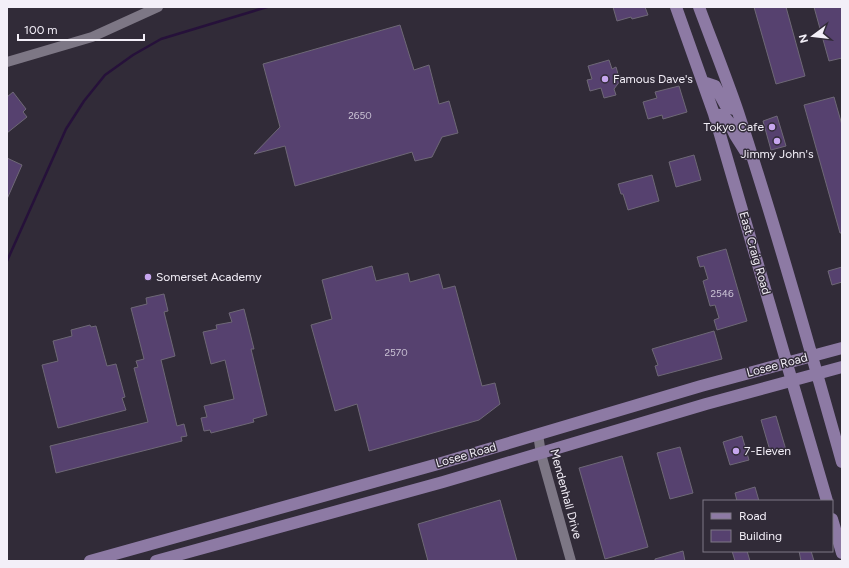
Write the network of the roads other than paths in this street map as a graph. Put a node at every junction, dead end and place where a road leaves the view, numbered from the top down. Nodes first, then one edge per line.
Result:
1 (158, 7) edge
2 (676, 7) edge
3 (699, 7) edge
4 (7, 62) edge
5 (703, 82) junction
6 (737, 110) junction
7 (714, 114) junction
8 (756, 168) junction
9 (842, 348) edge
10 (812, 356) junction
11 (787, 363) junction
12 (842, 367) edge
13 (817, 374) junction
14 (792, 381) junction
15 (538, 434) junction
16 (542, 454) junction
17 (842, 462) edge
18 (827, 500) edge
19 (833, 522) edge
20 (136, 548) junction
21 (842, 553) edge
22 (90, 561) edge
23 (117, 561) edge
24 (156, 561) edge
25 (571, 561) edge

1 - 4 street
2 - 5 main road, East Craig Road
3 - 6 main road, East Craig Road
5 - 6 main road
5 - 7 main road, East Craig Road
6 - 8 main road, East Craig Road
7 - 8 main road
7 - 11 main road, East Craig Road
8 - 10 main road, East Craig Road
9 - 10 main road, Losee Road
10 - 11 main road, Losee Road
10 - 13 main road, East Craig Road
11 - 14 main road, East Craig Road
11 - 15 main road, Losee Road
12 - 13 main road, Losee Road
13 - 14 main road, Losee Road
13 - 17 main road, East Craig Road
14 - 16 main road, Losee Road
14 - 18 main road, East Craig Road
15 - 16 street, Mendenhall Drive
15 - 20 main road, Losee Road
16 - 24 main road, Losee Road
16 - 25 street, Mendenhall Drive
19 - 21 main road
20 - 22 main road, Losee Road
20 - 23 main road

